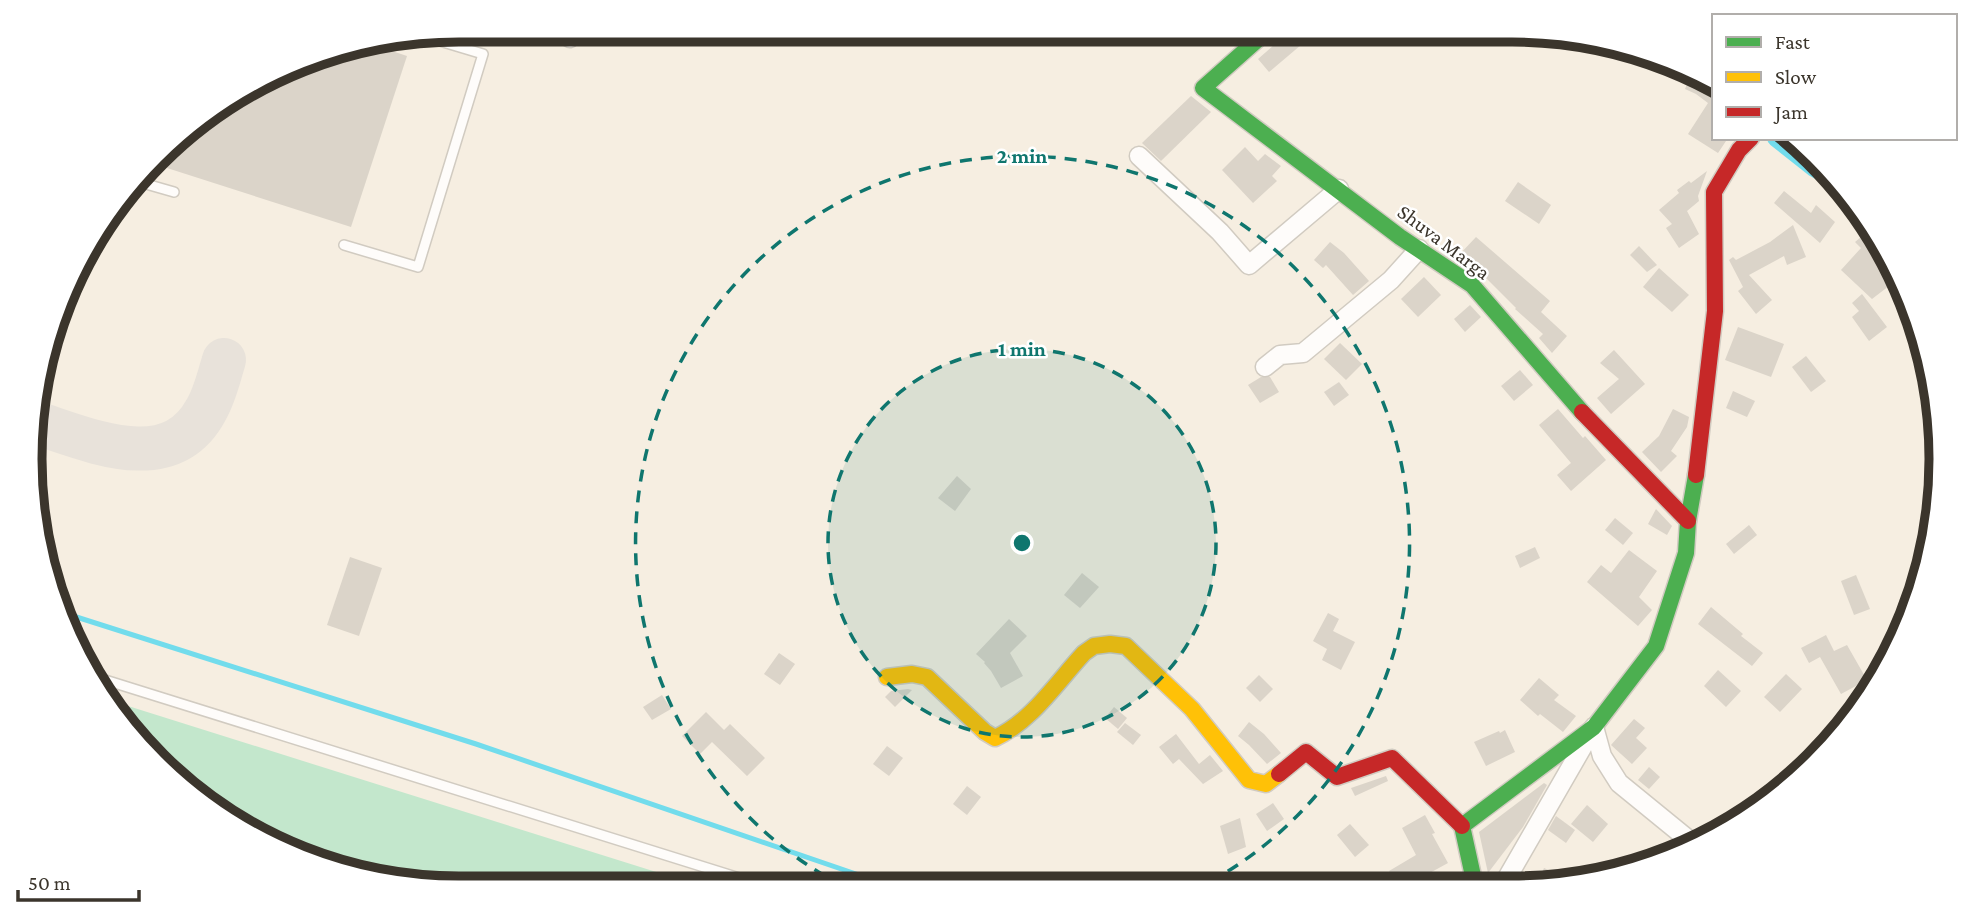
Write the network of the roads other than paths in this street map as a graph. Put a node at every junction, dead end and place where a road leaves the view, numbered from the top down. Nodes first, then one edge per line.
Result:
1 (1252, 42) edge
2 (445, 43) edge
3 (1749, 140) edge
4 (1139, 156) dead end
5 (145, 184) edge
6 (1339, 189) junction
7 (174, 192) dead end
8 (344, 245) dead end
9 (1419, 249) junction
10 (1265, 367) dead end
11 (1688, 521) junction
12 (887, 677) dead end
13 (106, 680) edge
14 (1594, 727) junction
15 (1462, 826) junction
16 (1686, 838) edge
17 (733, 876) edge
18 (1473, 876) edge
19 (1508, 876) edge

1 - 6 street, Shuva Marga
2 - 8 lane
3 - 11 street
4 - 6 street
5 - 7 lane
6 - 9 street, Shuva Marga
9 - 10 street
9 - 11 street, Shuva Marga
11 - 14 street
12 - 15 street
13 - 17 lane
14 - 15 street
14 - 16 street
14 - 19 street
15 - 18 street

